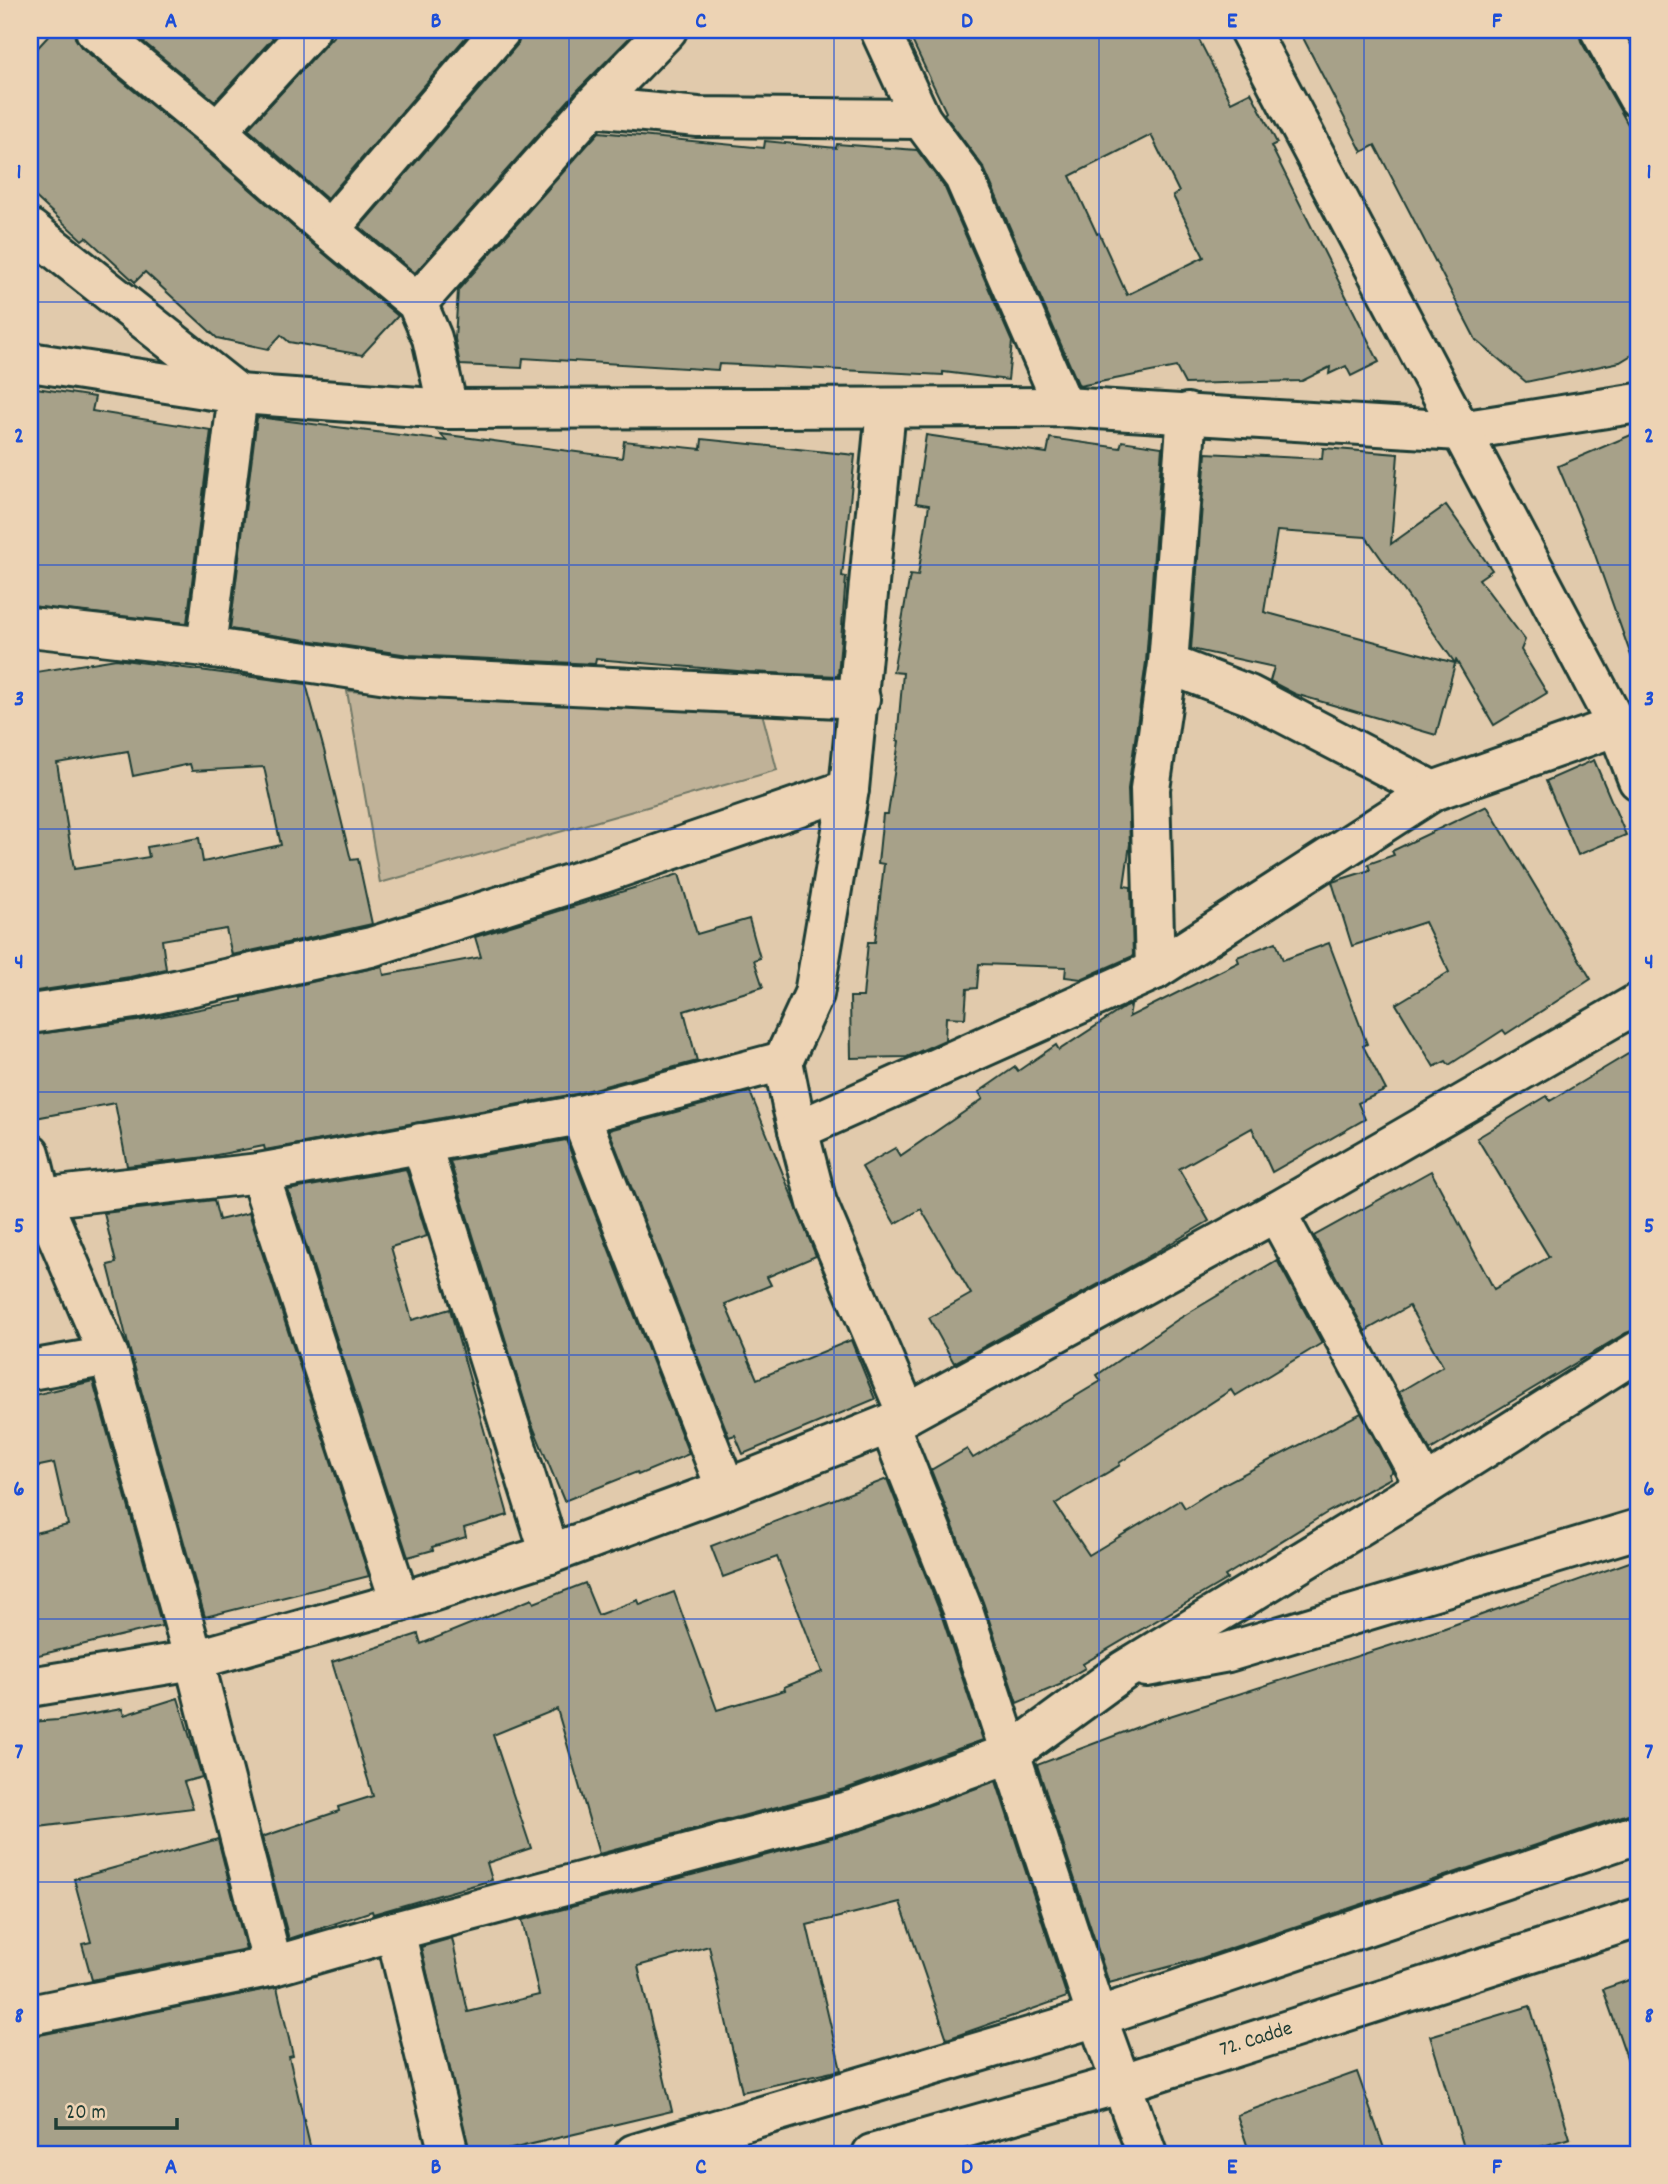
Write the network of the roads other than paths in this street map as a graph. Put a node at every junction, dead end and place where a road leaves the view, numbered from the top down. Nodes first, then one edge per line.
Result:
1 (95, 30) edge
2 (310, 30) edge
3 (501, 30) edge
4 (667, 30) edge
5 (880, 30) edge
6 (1249, 30) edge
7 (1600, 30) edge
8 (1638, 98) edge
9 (592, 107) junction
10 (921, 119) junction
11 (217, 131) junction
12 (30, 229) edge
13 (329, 230) junction
14 (416, 303) junction
15 (30, 362) edge
16 (238, 394) junction
17 (1638, 403) edge
18 (1064, 407) junction
19 (448, 409) junction
20 (886, 409) junction
21 (1187, 413) junction
22 (1460, 431) junction
23 (30, 626) edge
24 (206, 647) junction
25 (1168, 664) junction
26 (860, 699) junction
27 (1627, 725) edge
28 (1638, 780) edge
29 (849, 789) junction
30 (1433, 791) junction
31 (1155, 970) junction
32 (1638, 1003) edge
33 (30, 1014) edge
34 (783, 1061) junction
35 (580, 1115) junction
36 (797, 1130) junction
37 (421, 1143) junction
38 (30, 1153) edge
39 (259, 1173) junction
40 (41, 1198) junction
41 (1276, 1212) junction
42 (1638, 1351) edge
43 (109, 1356) junction
44 (30, 1370) edge
45 (898, 1419) junction
46 (1425, 1486) junction
47 (726, 1489) junction
48 (1638, 1528) edge
49 (550, 1554) junction
50 (400, 1602) junction
51 (194, 1660) junction
52 (1123, 1671) junction
53 (30, 1687) edge
54 (1011, 1753) junction
55 (1638, 1833) edge
56 (1638, 1918) edge
57 (395, 1931) junction
58 (273, 1966) junction
59 (30, 2015) edge
60 (1097, 2017) junction
61 (1120, 2084) junction
62 (449, 2154) edge
63 (634, 2154) edge
64 (872, 2154) edge
65 (1147, 2154) edge

1 - 11 street
2 - 11 street
3 - 13 street
4 - 9 street
5 - 10 street
6 - 22 street
7 - 8 street
9 - 10 street
9 - 14 street
10 - 18 street
11 - 13 street
12 - 16 street
13 - 14 street
14 - 19 street
15 - 16 street
16 - 19 street
16 - 24 street
17 - 22 street
18 - 20 street
18 - 21 street
19 - 20 street
20 - 26 street
21 - 22 street
21 - 25 street
22 - 27 street
23 - 24 street
24 - 26 street
25 - 30 street
25 - 31 street
26 - 29 street
27 - 28 street
27 - 30 street
29 - 33 street
29 - 34 street
30 - 31 street
31 - 36 street
32 - 41 street
34 - 35 street
34 - 36 street
35 - 37 street
35 - 47 street
36 - 45 street
37 - 39 street
37 - 49 street
38 - 40 street
39 - 40 street
39 - 50 street
40 - 43 street
41 - 45 street
41 - 46 street
42 - 46 street
43 - 44 street
43 - 51 street
45 - 47 street
45 - 54 street
46 - 52 street
47 - 49 street
48 - 52 street
49 - 50 street
50 - 51 street
51 - 53 street
51 - 58 street
52 - 54 street
54 - 57 street
54 - 60 street
55 - 60 street
56 - 61 street, 72. Cadde
57 - 58 street
57 - 62 street
58 - 59 street
60 - 61 street
60 - 63 street
61 - 64 street, 72. Cadde
61 - 65 street

